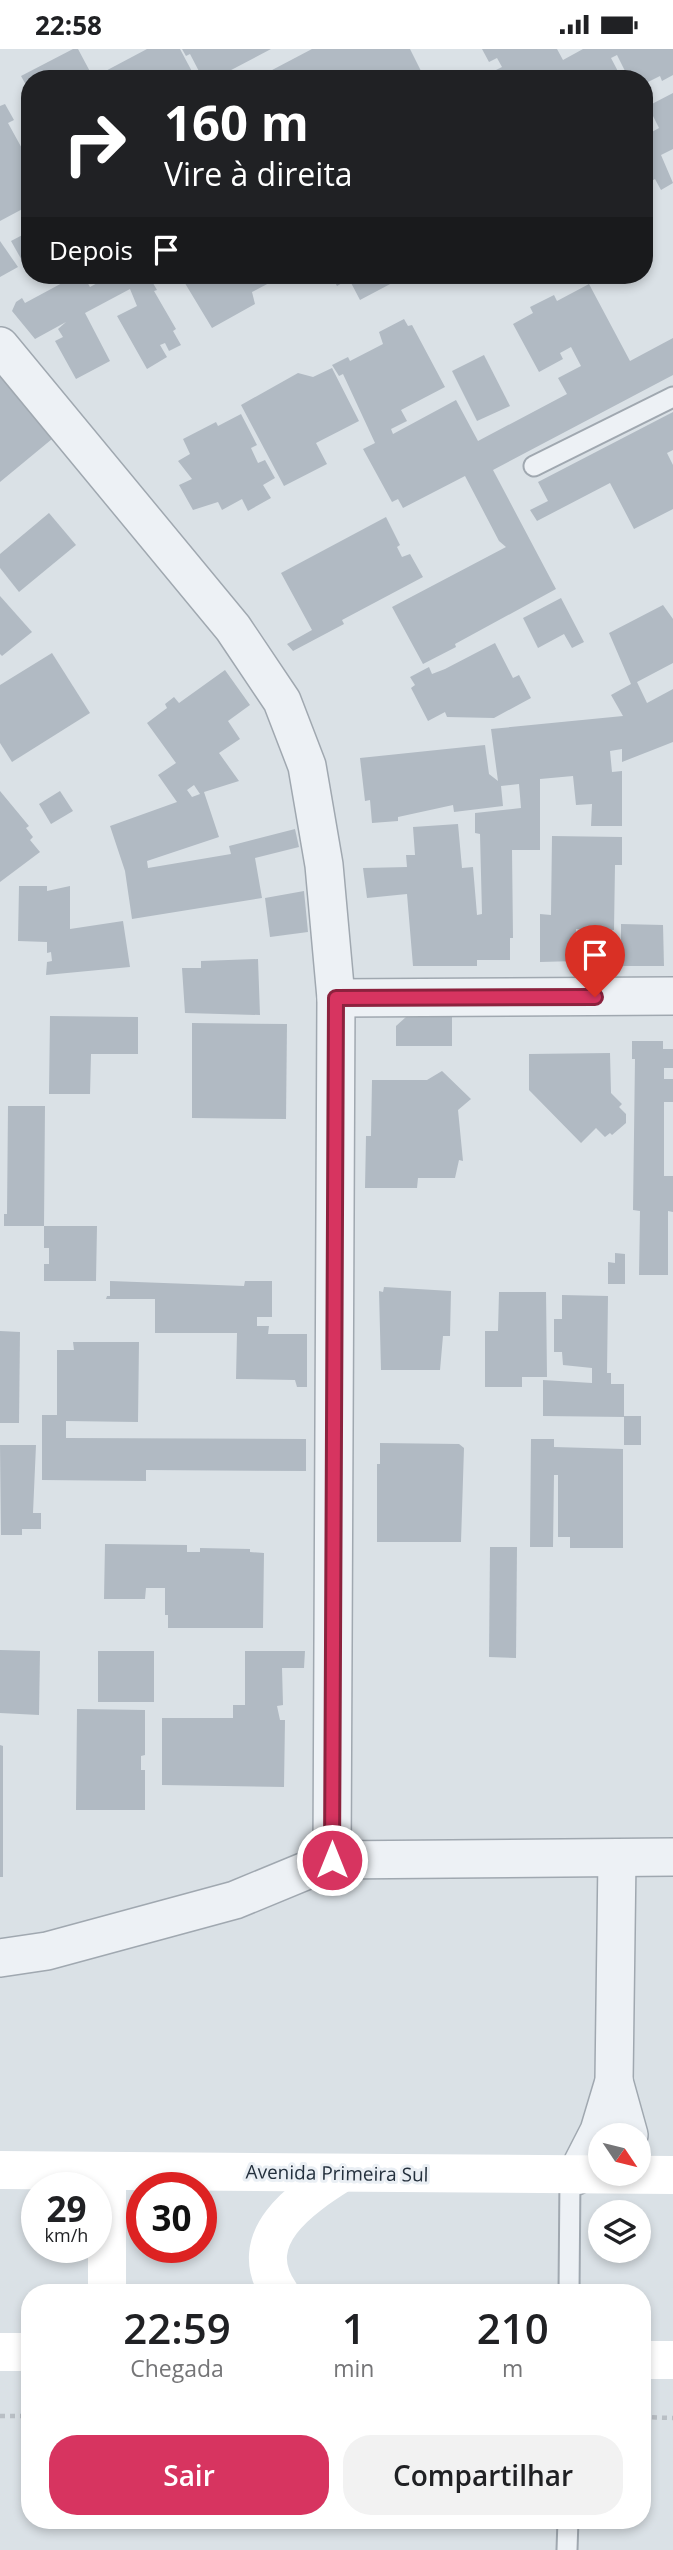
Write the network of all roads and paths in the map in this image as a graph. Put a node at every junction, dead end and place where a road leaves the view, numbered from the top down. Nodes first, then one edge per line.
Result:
1 (0, 346) edge
2 (673, 397) edge
3 (534, 466) dead end
4 (673, 996) edge
5 (336, 998) junction
6 (673, 1857) edge
7 (617, 1858) junction
8 (332, 1860) junction
9 (0, 1958) edge
10 (614, 2081) junction
11 (626, 2123) edge
12 (658, 2167) edge
13 (0, 2170) edge
14 (107, 2171) junction
15 (342, 2173) junction
16 (573, 2176) junction
17 (107, 2284) edge
18 (273, 2284) edge
19 (569, 2284) edge
20 (0, 2352) edge
21 (21, 2352) edge
22 (651, 2360) edge
23 (673, 2360) edge
24 (0, 2416) edge
25 (21, 2416) edge
26 (651, 2417) edge
27 (673, 2417) edge
28 (568, 2529) edge
29 (567, 2550) edge

1 - 5 street
2 - 3 lane
4 - 5 street
5 - 8 street
6 - 7 street
7 - 8 street
7 - 10 street
8 - 9 street
10 - 11 street
10 - 16 street
12 - 16 main road, Avenida Primeira Sul
13 - 14 main road, Avenida Primeira Sul
14 - 15 main road, Avenida Primeira Sul
14 - 17 main road
15 - 16 main road, Avenida Primeira Sul
15 - 18 main road
16 - 19 lane
20 - 21 main road
22 - 23 main road
24 - 25 path
26 - 27 path
28 - 29 lane

